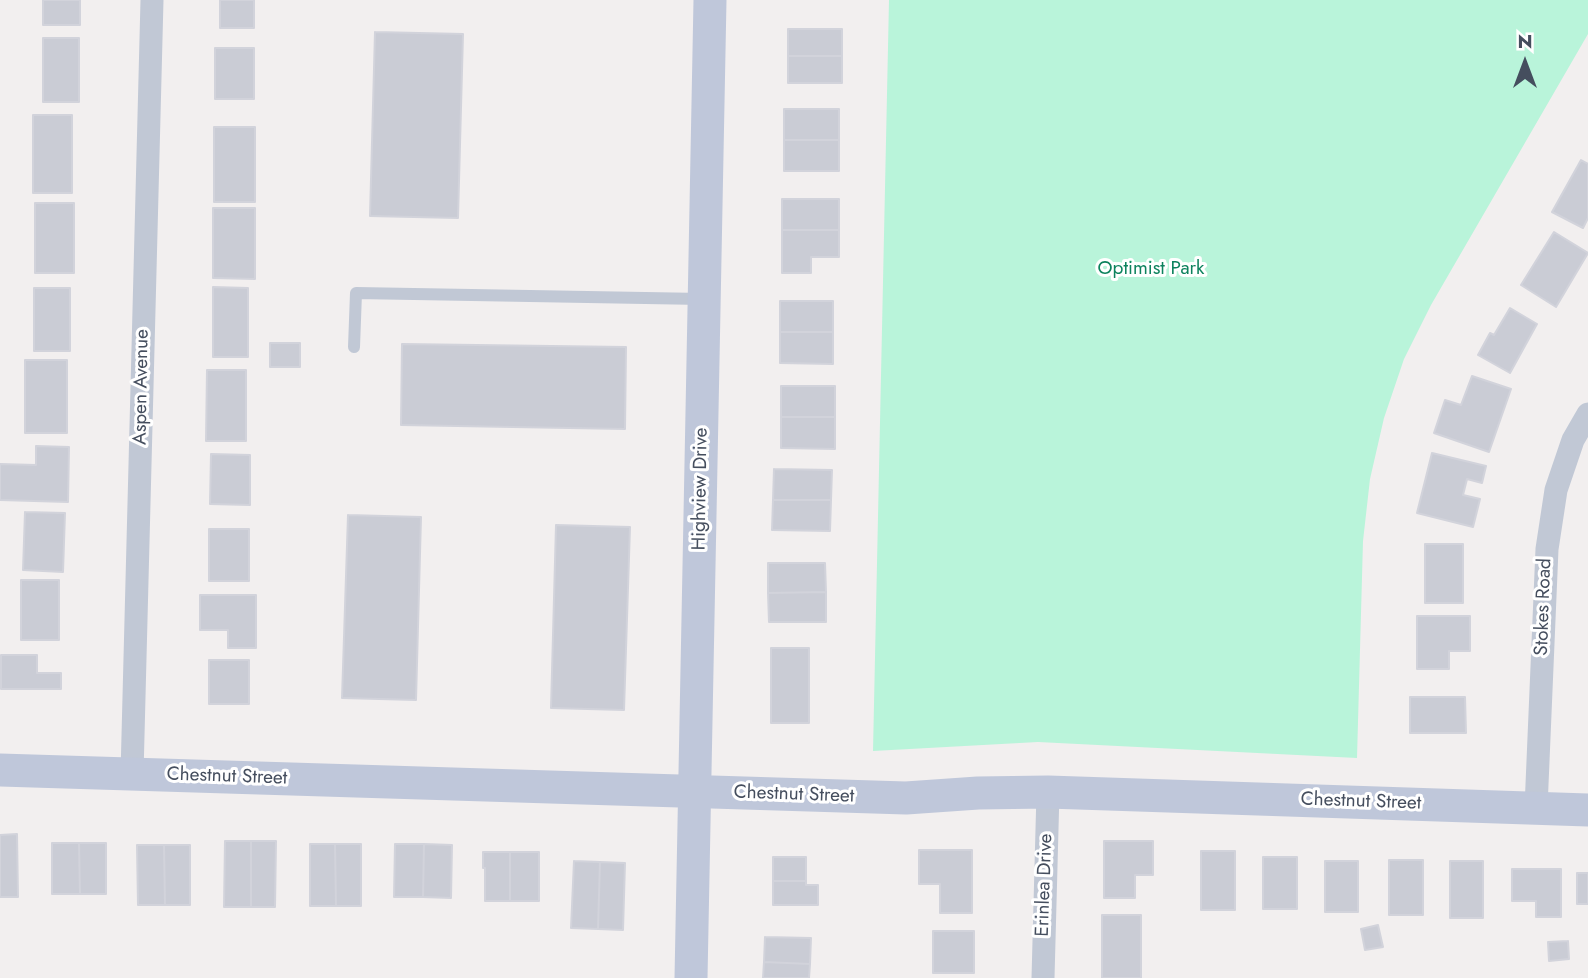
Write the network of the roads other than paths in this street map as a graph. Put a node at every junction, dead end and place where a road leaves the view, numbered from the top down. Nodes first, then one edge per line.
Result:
1 (152, 0) edge
2 (710, 0) edge
3 (705, 299) junction
4 (354, 347) dead end
5 (1588, 414) edge
6 (0, 770) edge
7 (132, 774) junction
8 (694, 792) junction
9 (1048, 792) junction
10 (1536, 808) junction
11 (1588, 810) edge
12 (691, 978) edge
13 (1043, 978) edge

1 - 7 street, Aspen Avenue
2 - 3 street, Highview Drive
3 - 4 lane
3 - 8 street, Highview Drive
5 - 10 street, Stokes Road
6 - 7 street, Chestnut Street
7 - 8 street, Chestnut Street
8 - 9 street, Chestnut Street
8 - 12 street, Highview Drive
9 - 10 street, Chestnut Street
9 - 13 street, Erinlea Drive
10 - 11 street, Chestnut Street

